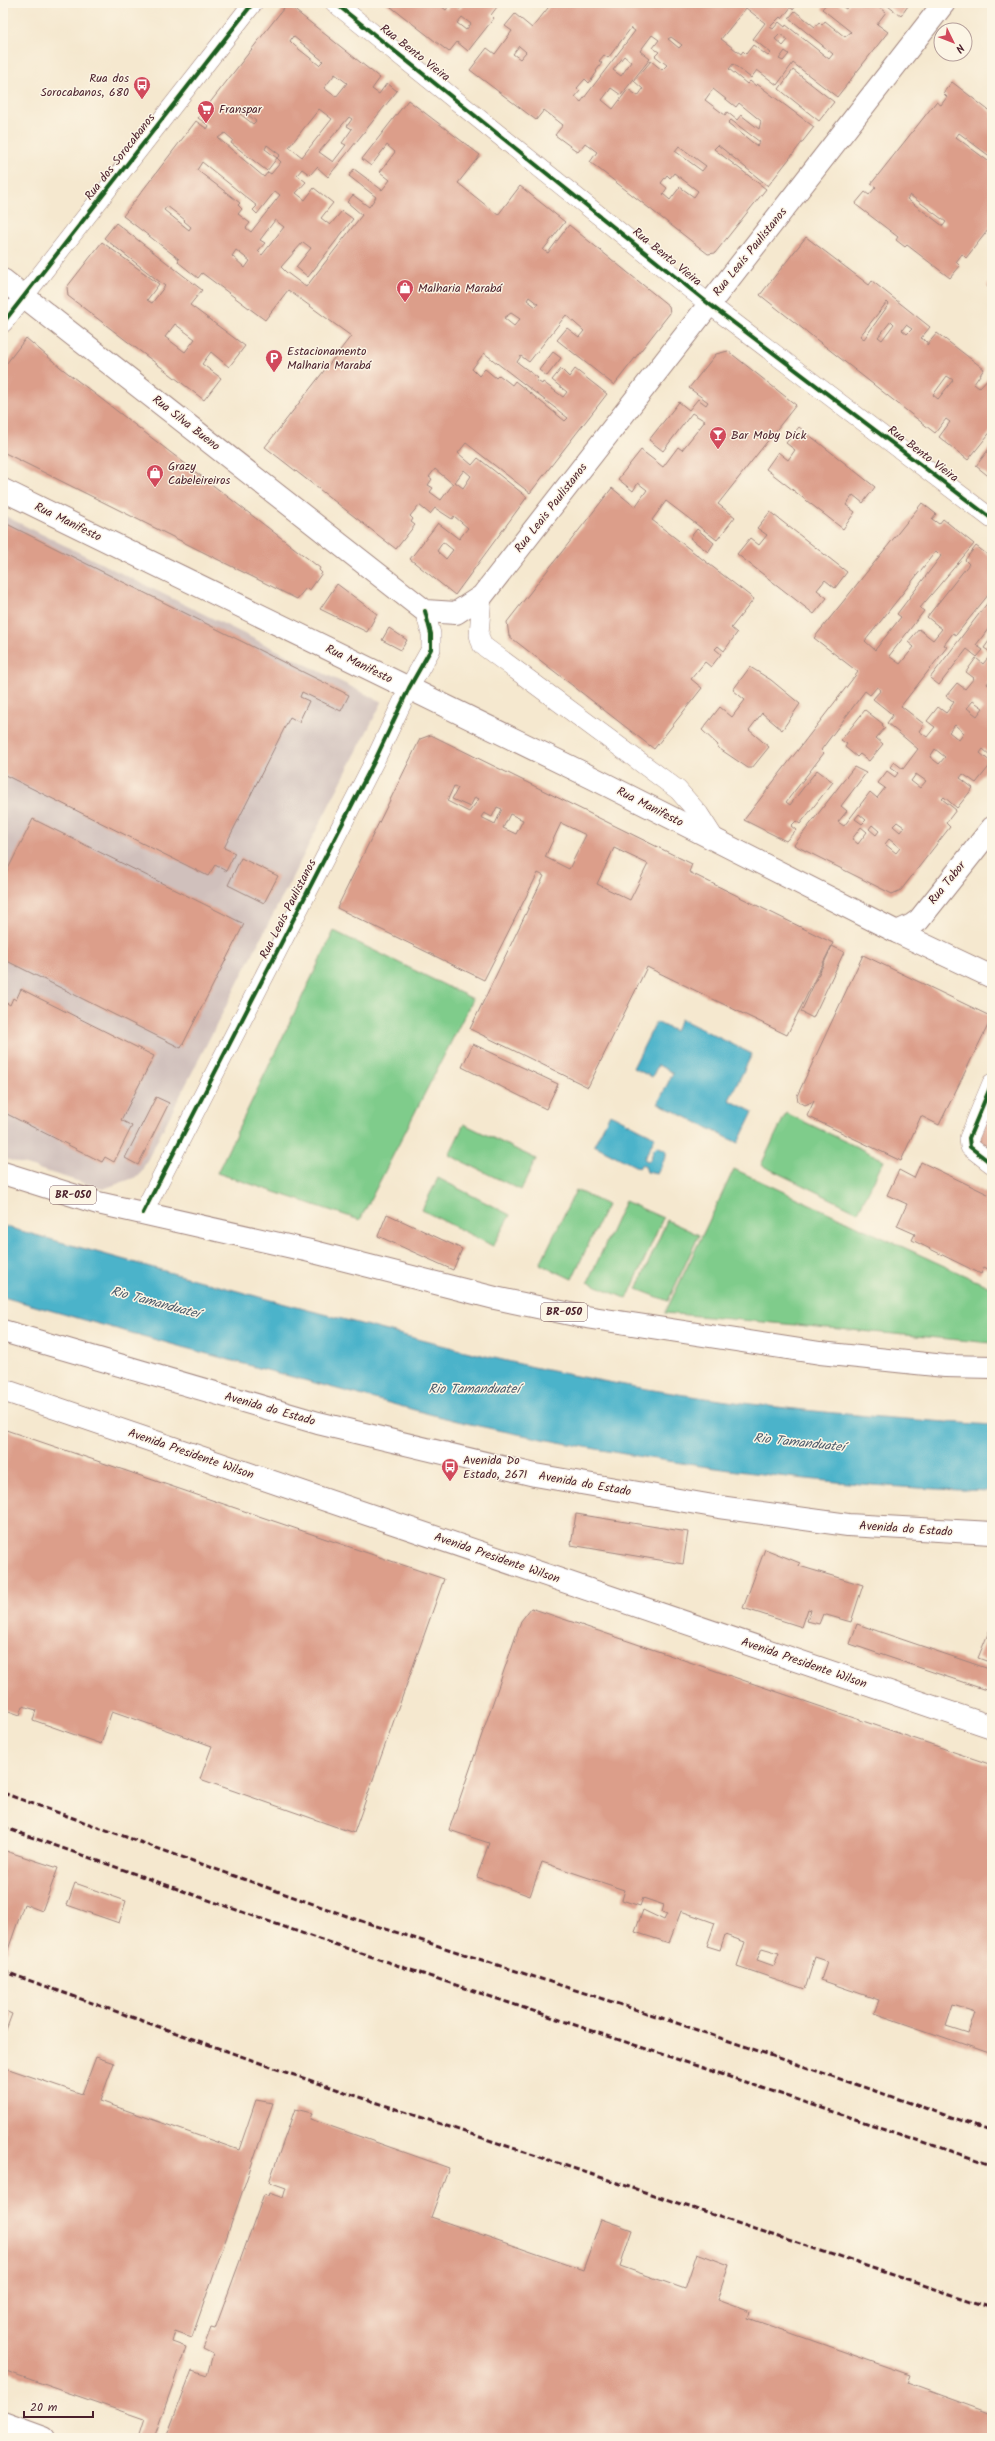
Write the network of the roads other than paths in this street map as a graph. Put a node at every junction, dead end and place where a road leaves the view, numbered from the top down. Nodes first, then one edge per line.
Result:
1 (253, 3) edge
2 (335, 3) edge
3 (944, 3) edge
4 (3, 280) edge
5 (24, 296) junction
6 (709, 304) junction
7 (3, 323) edge
8 (3, 490) edge
9 (992, 519) edge
10 (482, 596) junction
11 (425, 611) junction
12 (409, 688) junction
13 (992, 828) edge
14 (715, 839) junction
15 (923, 913) junction
16 (897, 932) junction
17 (945, 954) junction
18 (992, 977) edge
19 (992, 1083) edge
20 (992, 1164) edge
21 (3, 1173) edge
22 (143, 1213) junction
23 (3, 1331) edge
24 (992, 1368) edge
25 (3, 1390) edge
26 (992, 1533) edge
27 (992, 1727) edge
28 (3, 2423) edge
29 (44, 2438) edge

1 - 5 street, Rua dos Sorocabanos
2 - 6 street, Rua Bento Vieira
3 - 6 main road, Rua Leais Paulistanos
4 - 5 main road, Rua Silva Bueno
5 - 7 street, Rua dos Sorocabanos
5 - 11 main road, Rua Silva Bueno
6 - 9 street, Rua Bento Vieira
6 - 10 main road, Rua Leais Paulistanos
8 - 12 main road, Rua Manifesto
10 - 11 main road, Rua Leais Paulistanos
10 - 14 street, Rua Manifesto
11 - 12 street, Rua Leais Paulistanos
12 - 14 main road, Rua Manifesto
12 - 22 street, Rua Leais Paulistanos
13 - 15 main road, Rua Tabor
14 - 16 main road, Rua Manifesto
15 - 16 main road, Rua Tabor
15 - 17 main road, Rua Manifesto
16 - 17 main road, Rua Manifesto
17 - 18 main road, Rua Manifesto
19 - 20 street
21 - 22 main road, BR-050
22 - 24 main road, BR-050
23 - 26 main road, Avenida do Estado
25 - 27 main road, Avenida Presidente Wilson
28 - 29 main road

